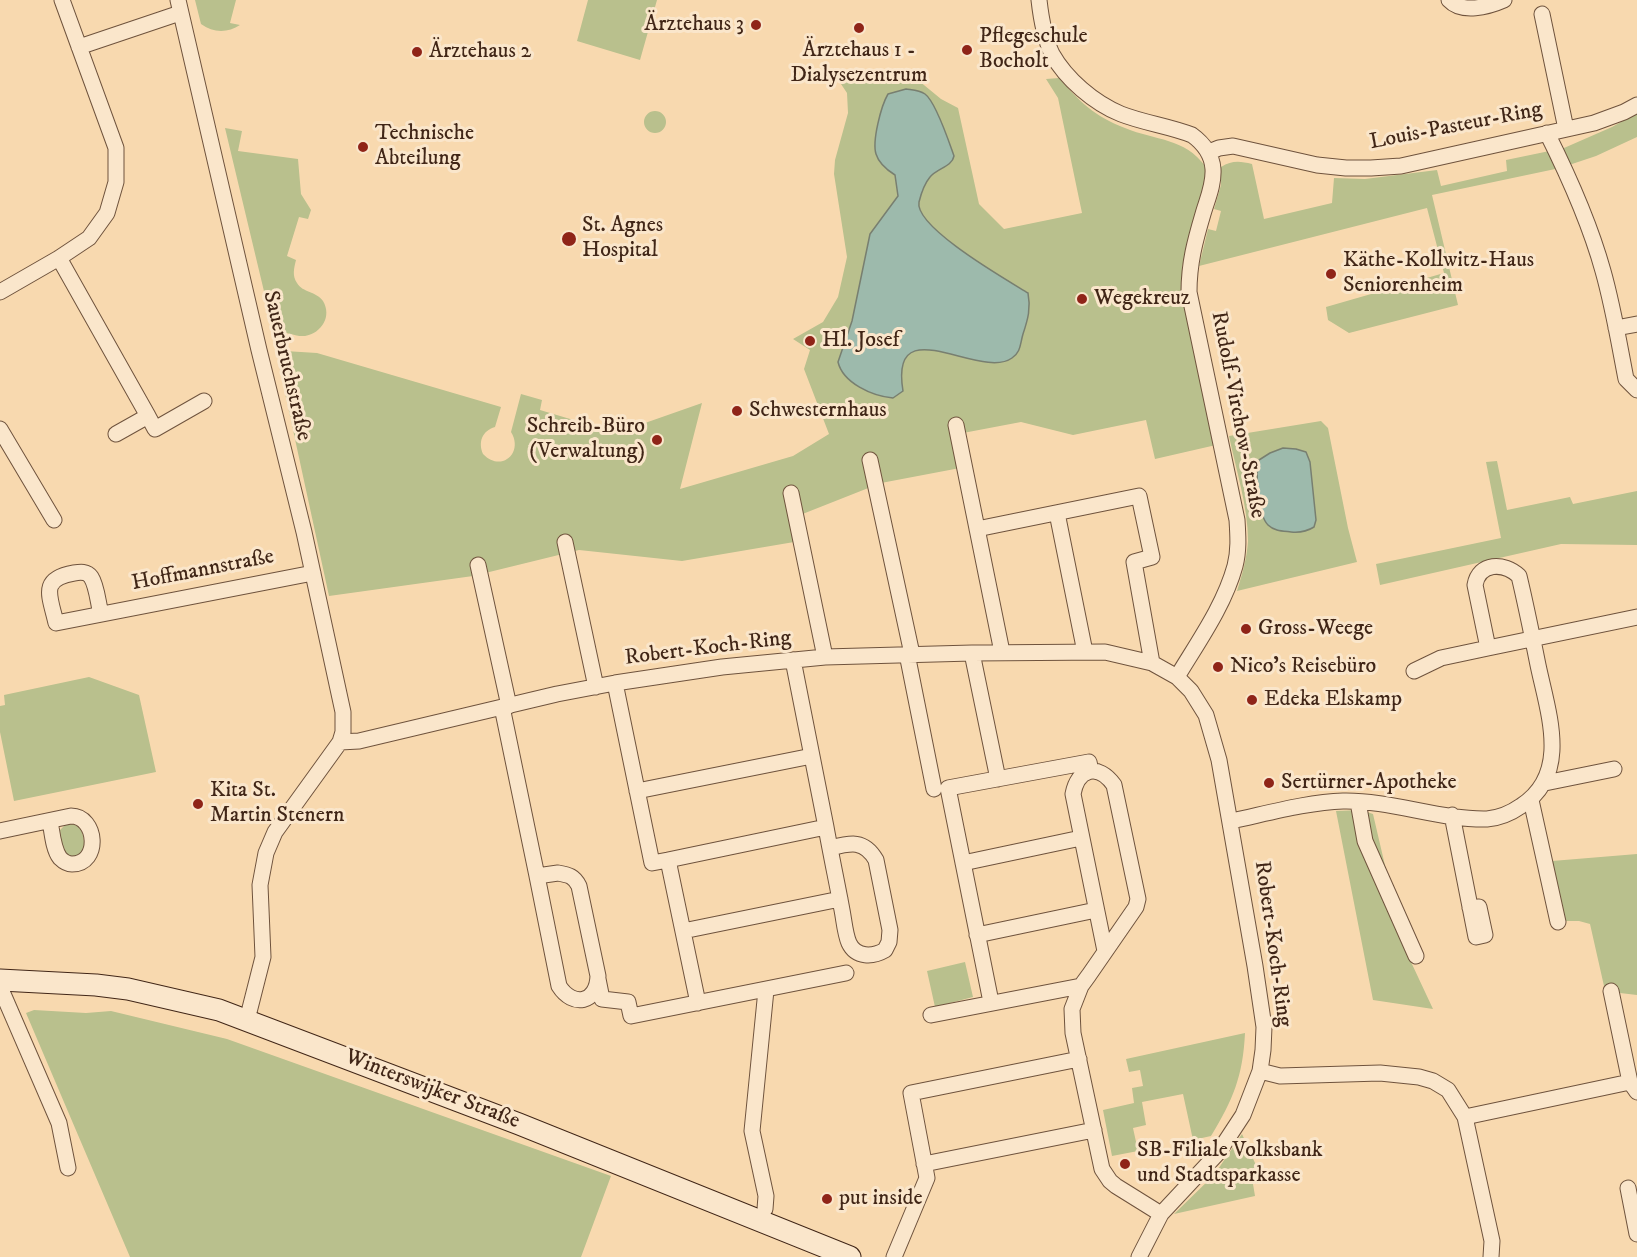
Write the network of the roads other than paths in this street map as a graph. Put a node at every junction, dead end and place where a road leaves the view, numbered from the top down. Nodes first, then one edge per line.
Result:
1 (62, 0) edge
2 (1039, 0) edge
3 (1449, 0) edge
4 (1504, 0) edge
5 (179, 6) edge
6 (1542, 14) dead end
7 (80, 47) junction
8 (1637, 105) edge
9 (1566, 129) junction
10 (1547, 134) junction
11 (1209, 152) junction
12 (59, 258) junction
13 (0, 291) edge
14 (1637, 324) edge
15 (1616, 328) junction
16 (1637, 390) edge
17 (204, 401) dead end
18 (148, 416) junction
19 (956, 425) dead end
20 (0, 429) edge
21 (116, 434) dead end
22 (870, 460) dead end
23 (791, 493) dead end
24 (1057, 513) junction
25 (54, 520) dead end
26 (977, 529) junction
27 (566, 542) dead end
28 (478, 565) dead end
29 (313, 573) junction
30 (100, 614) dead end
31 (1637, 617) edge
32 (1532, 639) junction
33 (1488, 648) junction
34 (972, 652) junction
35 (1002, 652) junction
36 (1084, 652) junction
37 (909, 654) junction
38 (825, 657) junction
39 (793, 660) junction
40 (1152, 663) junction
41 (1414, 671) dead end
42 (1177, 677) junction
43 (615, 683) junction
44 (596, 687) junction
45 (505, 706) junction
46 (340, 742) junction
47 (812, 756) junction
48 (1614, 769) dead end
49 (1091, 771) junction
50 (998, 780) junction
51 (1545, 783) junction
52 (934, 789) dead end
53 (637, 791) junction
54 (1531, 800) junction
55 (1358, 802) junction
56 (1452, 815) junction
57 (50, 821) dead end
58 (1231, 821) junction
59 (826, 827) junction
60 (0, 831) edge
61 (1081, 838) junction
62 (830, 848) junction
63 (668, 860) junction
64 (963, 863) junction
65 (537, 876) junction
66 (840, 899) junction
67 (1470, 908) dead end
68 (1096, 910) junction
69 (1558, 922) dead end
70 (683, 931) junction
71 (977, 934) junction
72 (1105, 951) junction
73 (1416, 956) dead end
74 (846, 973) dead end
75 (598, 976) junction
76 (0, 980) edge
77 (1081, 986) junction
78 (0, 987) edge
79 (766, 990) junction
80 (1611, 991) dead end
81 (991, 1002) junction
82 (698, 1003) junction
83 (931, 1015) dead end
84 (247, 1020) junction
85 (1079, 1059) junction
86 (1260, 1071) junction
87 (1635, 1091) edge
88 (1464, 1117) junction
89 (1094, 1130) junction
90 (924, 1164) junction
91 (68, 1168) dead end
92 (1628, 1188) dead end
93 (765, 1209) dead end
94 (1161, 1214) junction
95 (1637, 1234) edge
96 (850, 1257) edge
97 (894, 1257) edge
98 (1139, 1257) edge
99 (1491, 1257) edge

1 - 7 street
2 - 11 street
3 - 4 street
5 - 7 street
5 - 29 street, Sauerbruchstraße
6 - 9 street, Louis-Pasteur-Ring
7 - 12 street
8 - 9 street, Louis-Pasteur-Ring
9 - 10 street, Louis-Pasteur-Ring
10 - 11 street, Louis-Pasteur-Ring
10 - 15 street
11 - 42 street, Rudolf-Virchow-Straße
12 - 13 street
12 - 18 street
14 - 15 street
15 - 16 street
17 - 18 street
18 - 21 street
19 - 26 street
20 - 25 street
22 - 37 street
23 - 38 street, Robert-Koch-Ring
24 - 26 street
24 - 36 street
24 - 40 street
26 - 35 street
27 - 44 street, Robert-Koch-Ring
28 - 45 street
29 - 30 street, Hoffmannstraße
29 - 46 street, Sauerbruchstraße
31 - 32 street
32 - 33 street
32 - 33 street
32 - 51 street
33 - 41 street
34 - 35 street, Robert-Koch-Ring
34 - 37 street, Robert-Koch-Ring
34 - 50 street
35 - 36 street, Robert-Koch-Ring
36 - 40 street, Robert-Koch-Ring
37 - 38 street, Robert-Koch-Ring
37 - 52 street
38 - 39 street, Robert-Koch-Ring
39 - 43 street, Robert-Koch-Ring
39 - 47 street
40 - 42 street, Robert-Koch-Ring
42 - 58 street, Robert-Koch-Ring
43 - 44 street, Robert-Koch-Ring
43 - 53 street
44 - 45 street, Robert-Koch-Ring
45 - 46 street, Robert-Koch-Ring
45 - 65 street
46 - 84 street
47 - 53 street
47 - 59 street
48 - 51 street
49 - 50 street
49 - 61 street
49 - 72 street
50 - 64 street
51 - 54 street
53 - 63 street
54 - 56 street
54 - 69 street
55 - 56 street
55 - 58 street
55 - 73 street
56 - 67 street
57 - 60 street
58 - 86 street, Robert-Koch-Ring
59 - 62 street
59 - 63 street
61 - 64 street
61 - 68 street
62 - 66 street
62 - 66 street
63 - 70 street
64 - 71 street
65 - 75 street
65 - 75 street
66 - 70 street
68 - 71 street
68 - 72 street
70 - 82 street
71 - 81 street
72 - 77 street
74 - 79 street
75 - 82 street
76 - 84 main road, Winterswijker Straße
77 - 81 street
77 - 85 street
78 - 91 street
79 - 82 street
79 - 93 street
80 - 87 street
81 - 83 street
84 - 96 main road, Winterswijker Straße
85 - 89 street
85 - 90 street
86 - 88 street
86 - 94 street, Robert-Koch-Ring
87 - 88 street
88 - 99 street
89 - 90 street
89 - 94 street
90 - 97 street
92 - 95 street
94 - 98 street, Robert-Koch-Ring

